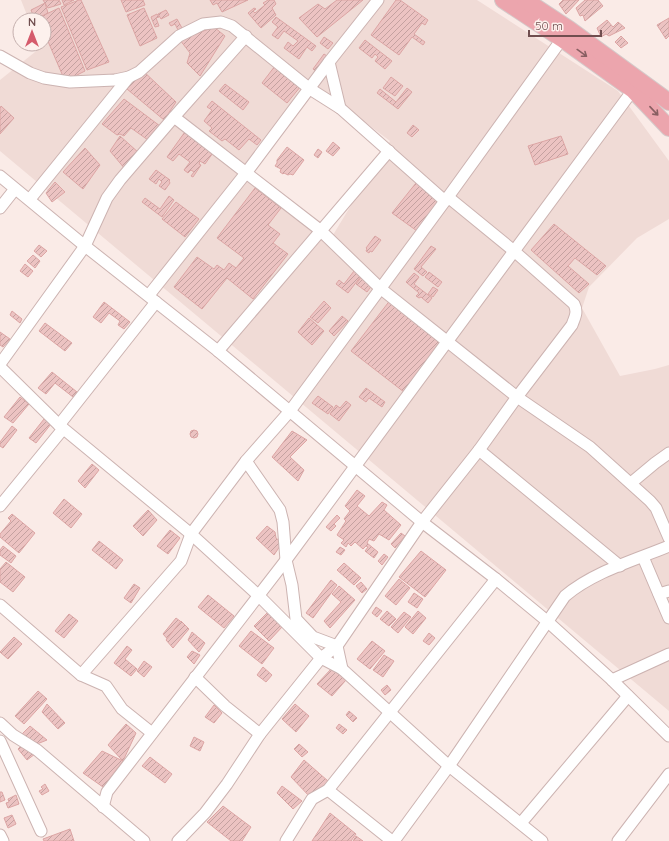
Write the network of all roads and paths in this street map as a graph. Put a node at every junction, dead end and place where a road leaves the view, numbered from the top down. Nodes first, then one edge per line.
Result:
1 (378, 0) edge
2 (503, 0) edge
3 (525, 0) edge
4 (246, 36) junction
5 (562, 39) junction
6 (0, 56) edge
7 (329, 62) junction
8 (128, 77) junction
9 (310, 89) junction
10 (633, 90) junction
11 (669, 102) edge
12 (340, 108) junction
13 (174, 116) junction
14 (669, 128) edge
15 (389, 151) junction
16 (246, 173) junction
17 (0, 176) edge
18 (15, 189) junction
19 (446, 199) junction
20 (30, 200) junction
21 (0, 208) edge
22 (320, 230) junction
23 (85, 246) junction
24 (514, 251) junction
25 (380, 288) junction
26 (152, 298) junction
27 (448, 340) junction
28 (218, 351) junction
29 (0, 365) edge
30 (517, 397) junction
31 (290, 411) junction
32 (61, 427) junction
33 (479, 450) junction
34 (669, 453) edge
35 (246, 461) junction
36 (355, 465) junction
37 (631, 483) junction
38 (0, 506) edge
39 (422, 522) junction
40 (191, 534) junction
41 (669, 538) edge
42 (669, 546) edge
43 (643, 557) junction
44 (286, 560) junction
45 (620, 566) junction
46 (496, 579) junction
47 (664, 592) edge
48 (259, 596) junction
49 (0, 605) edge
50 (669, 618) edge
51 (547, 621) junction
52 (337, 646) junction
53 (669, 654) edge
54 (321, 658) junction
55 (342, 668) junction
56 (81, 675) junction
57 (195, 677) junction
58 (612, 680) junction
59 (628, 696) junction
60 (391, 712) junction
61 (0, 723) edge
62 (668, 732) edge
63 (0, 733) edge
64 (152, 733) junction
65 (260, 734) junction
66 (13, 735) junction
67 (0, 741) edge
68 (449, 766) junction
69 (669, 774) edge
70 (328, 790) junction
71 (107, 792) junction
72 (92, 798) junction
73 (103, 807) junction
74 (521, 823) junction
75 (41, 831) dead end
76 (0, 835) edge
77 (3, 841) edge
78 (144, 841) edge
79 (178, 841) edge
80 (286, 841) edge
81 (393, 841) edge
82 (542, 841) edge
83 (618, 841) edge

1 - 7 street
2 - 5 highway
3 - 11 highway
4 - 8 street
4 - 9 street
4 - 13 street
5 -> 10 highway
5 - 19 street
6 - 8 street
7 - 9 street
7 - 12 street
8 - 20 street
9 - 12 street
9 - 16 street
10 -> 14 highway
10 - 24 street
12 - 15 street
13 - 16 street
13 - 23 street
15 - 19 street
15 - 22 street
16 - 22 street
16 - 26 street
17 - 18 street
18 - 20 street
18 - 21 street
19 - 24 street
19 - 25 street
20 - 23 street
22 - 25 street
22 - 28 street
23 - 26 street
23 - 29 street
24 - 27 street
24 - 30 street
25 - 27 street
25 - 31 street
26 - 28 street
26 - 32 street
27 - 30 street
27 - 36 street
28 - 31 street
29 - 32 street
30 - 33 street
30 - 37 street
31 - 35 street
31 - 36 street
32 - 38 street
32 - 40 street
33 - 39 street
33 - 45 street
34 - 37 street
35 - 40 street
35 - 44 street
36 - 39 street
36 - 44 street
37 - 41 street
39 - 46 street
39 - 52 street
40 - 48 street
40 - 56 street
42 - 43 street
43 - 45 street
43 - 47 street
44 - 48 street
44 - 52 street
45 - 51 street
46 - 51 street
46 - 60 street
47 - 50 street
48 - 54 street
48 - 57 street
49 - 56 street
51 - 58 street
51 - 68 street
52 - 54 street
52 - 55 street
53 - 58 street
54 - 55 street
54 - 65 street
55 - 60 street
56 - 64 street
57 - 64 street
57 - 65 street
58 - 59 street
59 - 62 street
59 - 74 street
60 - 68 street
60 - 70 street
61 - 66 street
63 - 66 street
64 - 71 street
65 - 79 street
66 - 72 street
67 - 75 street
68 - 74 street
68 - 81 street
69 - 83 street
70 - 80 street
70 - 81 street
71 - 72 street
71 - 73 street
72 - 73 street
73 - 78 street
74 - 82 street
76 - 77 street

